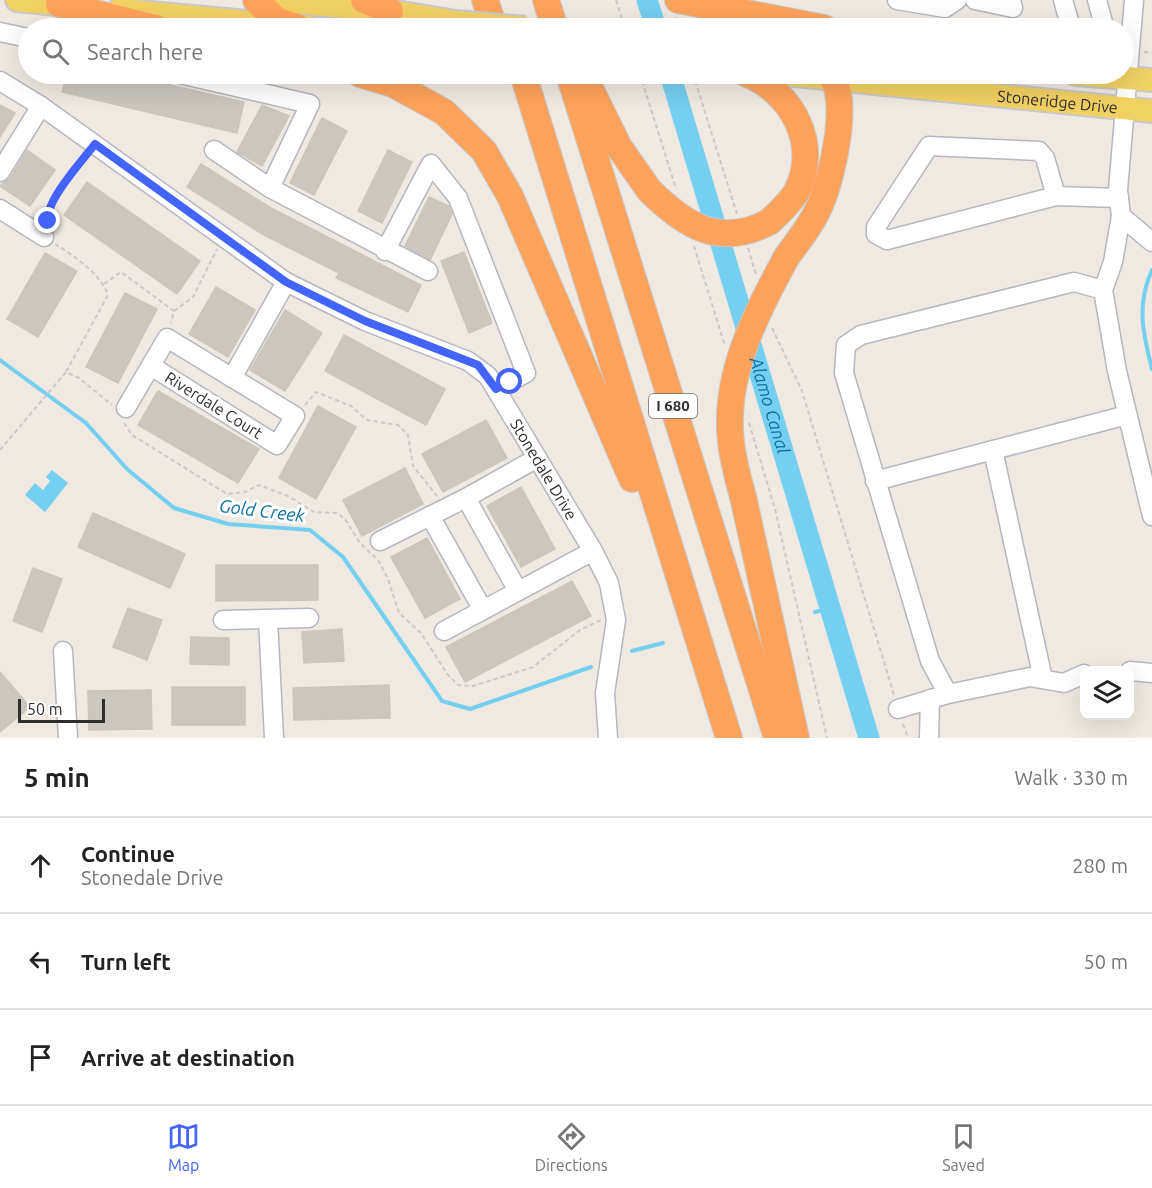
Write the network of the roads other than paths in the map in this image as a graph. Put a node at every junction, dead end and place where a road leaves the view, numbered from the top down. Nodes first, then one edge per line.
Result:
1 (17, 0) edge
2 (256, 0) edge
3 (271, 0) edge
4 (364, 0) edge
5 (485, 0) edge
6 (500, 0) edge
7 (678, 0) edge
8 (897, 0) edge
9 (957, 0) edge
10 (975, 0) edge
11 (1011, 0) edge
12 (1063, 0) edge
13 (1097, 0) edge
14 (1134, 0) edge
15 (59, 4) junction
16 (390, 11) junction
17 (116, 18) edge
18 (202, 18) edge
19 (274, 18) edge
20 (431, 18) edge
21 (491, 18) edge
22 (506, 18) edge
23 (771, 18) edge
24 (1068, 18) edge
25 (1102, 18) edge
26 (1132, 18) edge
27 (0, 32) edge
28 (18, 36) edge
29 (1134, 79) edge
30 (1152, 80) edge
31 (0, 81) edge
32 (223, 84) edge
33 (393, 84) edge
34 (526, 84) edge
35 (572, 84) edge
36 (588, 84) edge
37 (764, 84) edge
38 (836, 84) edge
39 (900, 84) edge
40 (1125, 84) edge
41 (41, 106) junction
42 (1123, 110) junction
43 (1152, 111) edge
44 (214, 150) dead end
45 (0, 172) edge
46 (270, 188) junction
47 (1056, 196) junction
48 (1119, 198) junction
49 (0, 209) edge
50 (1121, 216) junction
51 (44, 237) road end
52 (1148, 238) edge
53 (385, 250) junction
54 (428, 272) dead end
55 (286, 282) junction
56 (1103, 290) junction
57 (151, 366) junction
58 (232, 378) junction
59 (496, 389) junction
60 (126, 408) road end
61 (1127, 416) junction
62 (993, 450) junction
63 (537, 458) junction
64 (875, 481) junction
65 (466, 498) junction
66 (437, 512) junction
67 (1152, 516) edge
68 (380, 541) dead end
69 (593, 551) junction
70 (674, 563) junction
71 (518, 591) junction
72 (483, 610) junction
73 (309, 618) dead end
74 (268, 619) junction
75 (224, 620) dead end
76 (444, 631) dead end
77 (63, 651) dead end
78 (1134, 671) edge
79 (1152, 673) edge
80 (1080, 676) edge
81 (1043, 679) junction
82 (948, 694) junction
83 (930, 699) junction
84 (898, 709) road end
85 (68, 738) edge
86 (274, 738) edge
87 (608, 738) edge
88 (729, 738) edge
89 (777, 738) edge
90 (796, 738) edge
91 (929, 738) edge

1 - 15 main road
2 - 19 highway
3 - 16 main road
4 - 16 highway
5 - 21 highway
6 - 22 highway
7 - 23 highway
8 - 9 street
10 - 11 street
12 - 24 street
13 - 25 street
14 - 26 street
15 - 17 highway
15 - 18 main road
16 - 20 main road, bridge
27 - 28 street
29 - 30 main road, Stoneridge Drive
31 - 41 street, Stonedale Drive
32 - 46 street
33 - 70 highway
34 - 70 highway, I 680
35 - 89 highway, I 680
36 - 37 highway, bridge
38 - 90 highway, bridge
39 - 42 main road, Stoneridge Drive
40 - 42 street
41 - 45 street
41 - 55 street, Stonedale Drive
42 - 43 main road, Stoneridge Drive
42 - 48 street
44 - 46 street
46 - 53 street
47 - 47 street
47 - 48 street
48 - 50 street
49 - 51 street
50 - 52 street
50 - 56 street
53 - 54 street
53 - 59 street
55 - 58 street, Riverdale Court
55 - 59 street, Stonedale Drive
56 - 61 street
56 - 64 street
57 - 58 street, Riverdale Court
57 - 58 street, Riverdale Court
57 - 60 street, Riverdale Court
59 - 63 street, Stonedale Drive
61 - 62 street
61 - 67 street
62 - 64 street
62 - 81 street
63 - 65 street
63 - 69 street, Stonedale Drive
64 - 82 street
65 - 66 street
65 - 71 street
66 - 68 street
66 - 72 street
69 - 71 street
69 - 87 street, Stonedale Drive
70 - 88 highway, I 680
71 - 72 street
72 - 76 street
73 - 74 street
74 - 75 street
74 - 86 street
77 - 85 street
78 - 79 street
80 - 81 street
81 - 82 street
82 - 83 street
83 - 84 street
83 - 91 street

